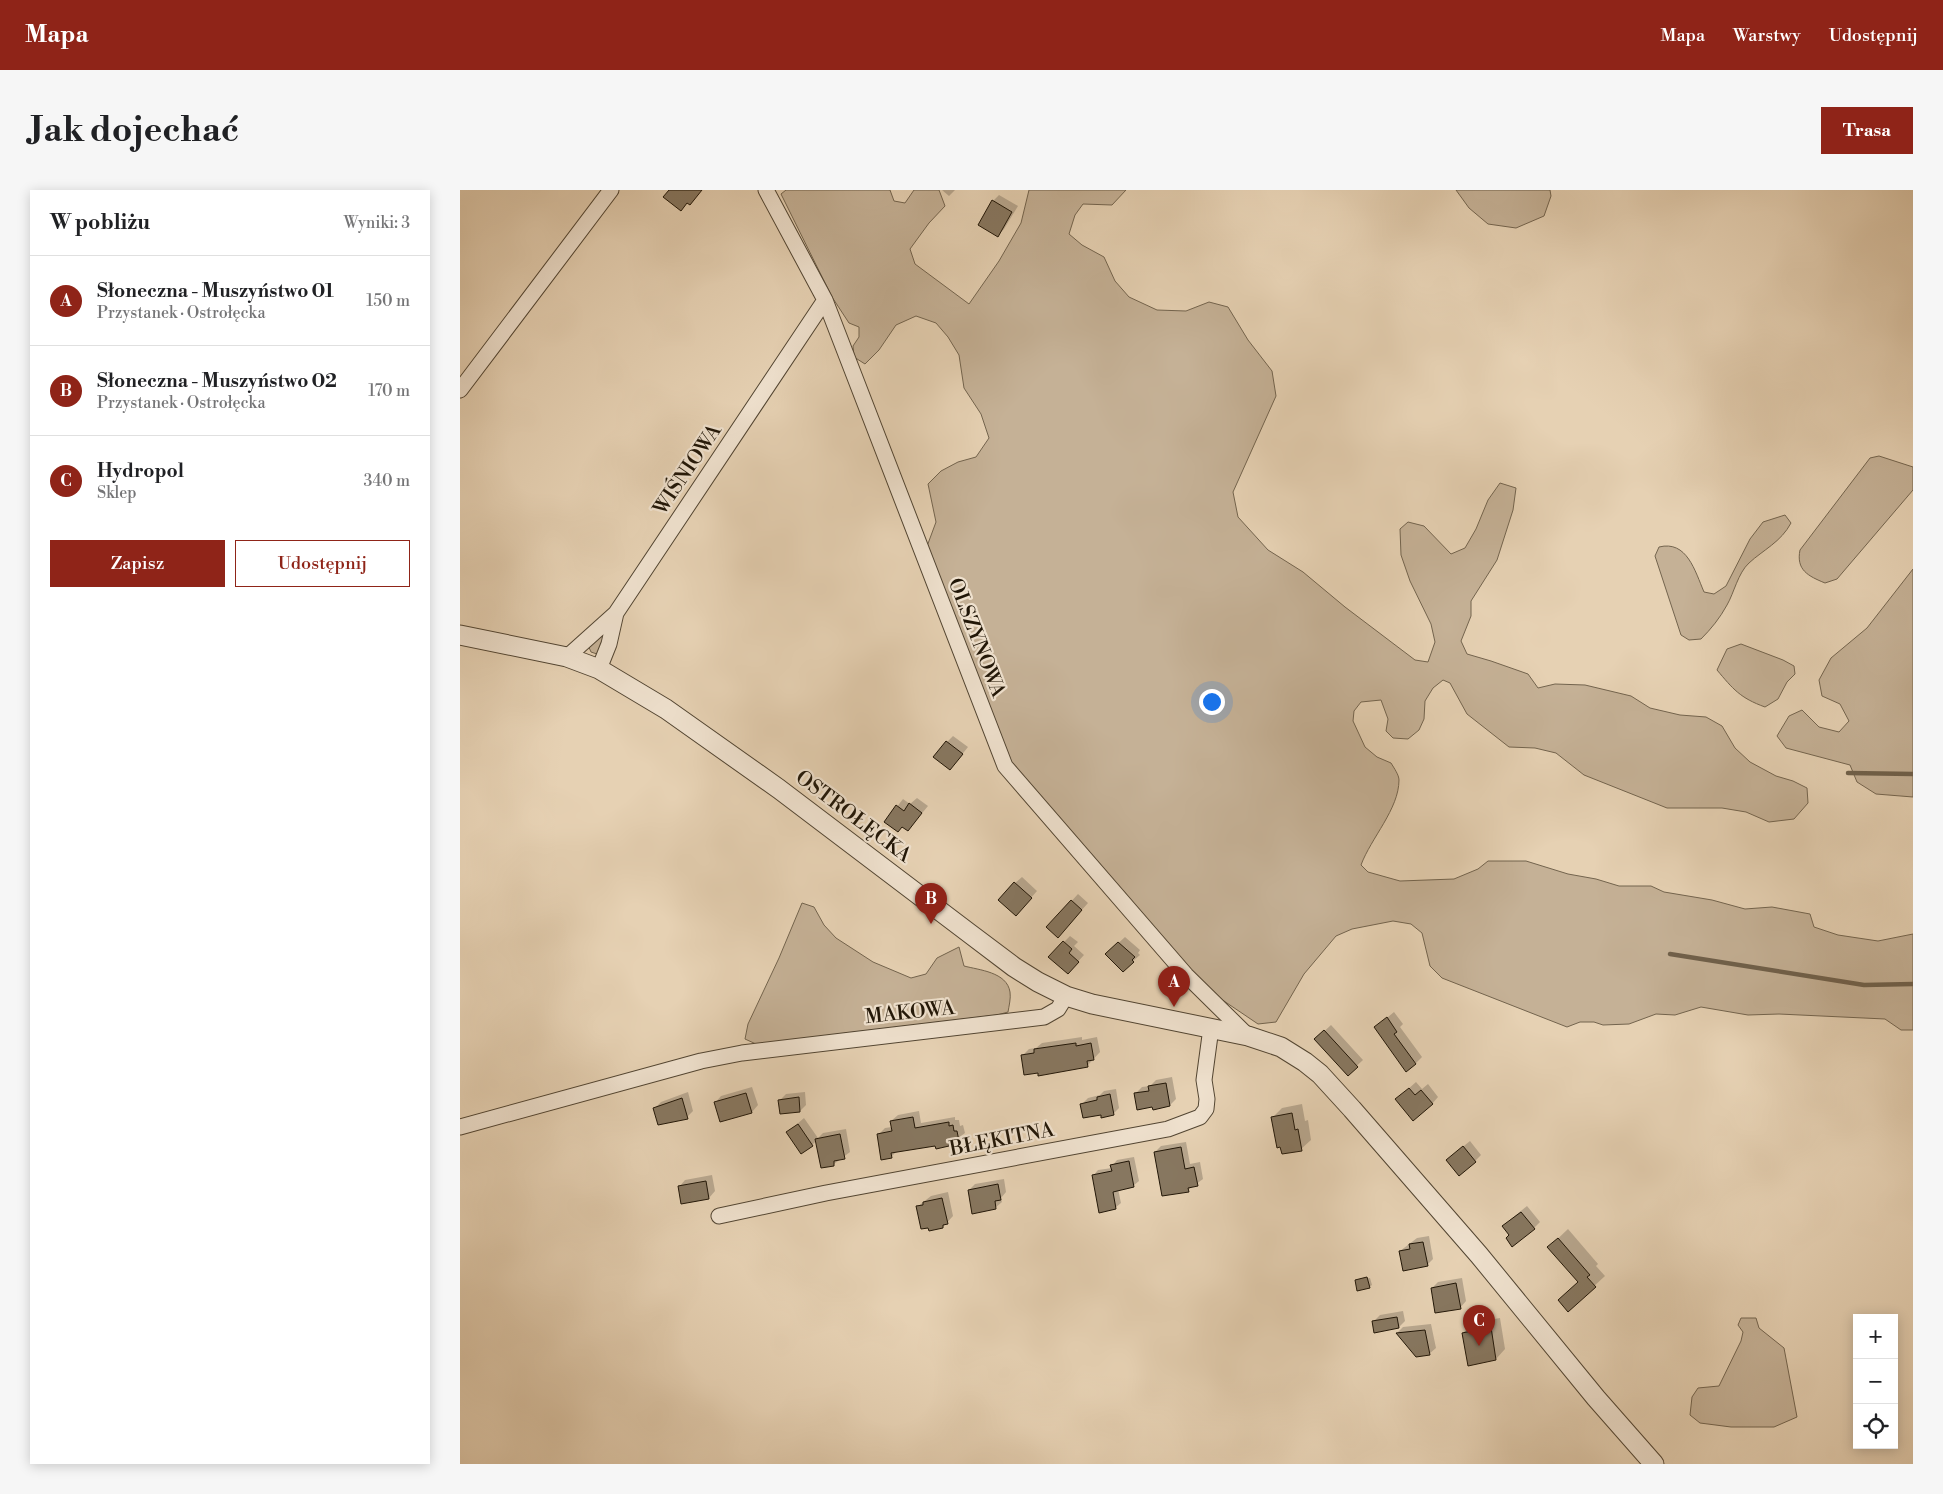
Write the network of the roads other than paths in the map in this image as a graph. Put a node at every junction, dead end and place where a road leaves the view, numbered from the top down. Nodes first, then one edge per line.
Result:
1 (611, 190) edge
2 (766, 190) edge
3 (825, 300) junction
4 (460, 390) edge
5 (616, 613) junction
6 (460, 635) edge
7 (567, 657) junction
8 (599, 669) junction
9 (1066, 996) junction
10 (1211, 1028) junction
11 (1248, 1036) junction
12 (460, 1127) edge
13 (719, 1216) dead end
14 (1654, 1464) edge

1 - 4 street
2 - 3 street, OLSZYNOWA
3 - 5 street, WIŚNIOWA
3 - 11 street, OLSZYNOWA
5 - 7 street
5 - 8 street, WIŚNIOWA
6 - 7 street, OSTROŁĘCKA
7 - 8 street, OSTROŁĘCKA
8 - 9 street, OSTROŁĘCKA
9 - 10 street, OSTROŁĘCKA
9 - 12 street, MAKOWA
10 - 11 street, OSTROŁĘCKA
10 - 13 street, BŁĘKITNA
11 - 14 street, OSTROŁĘCKA

